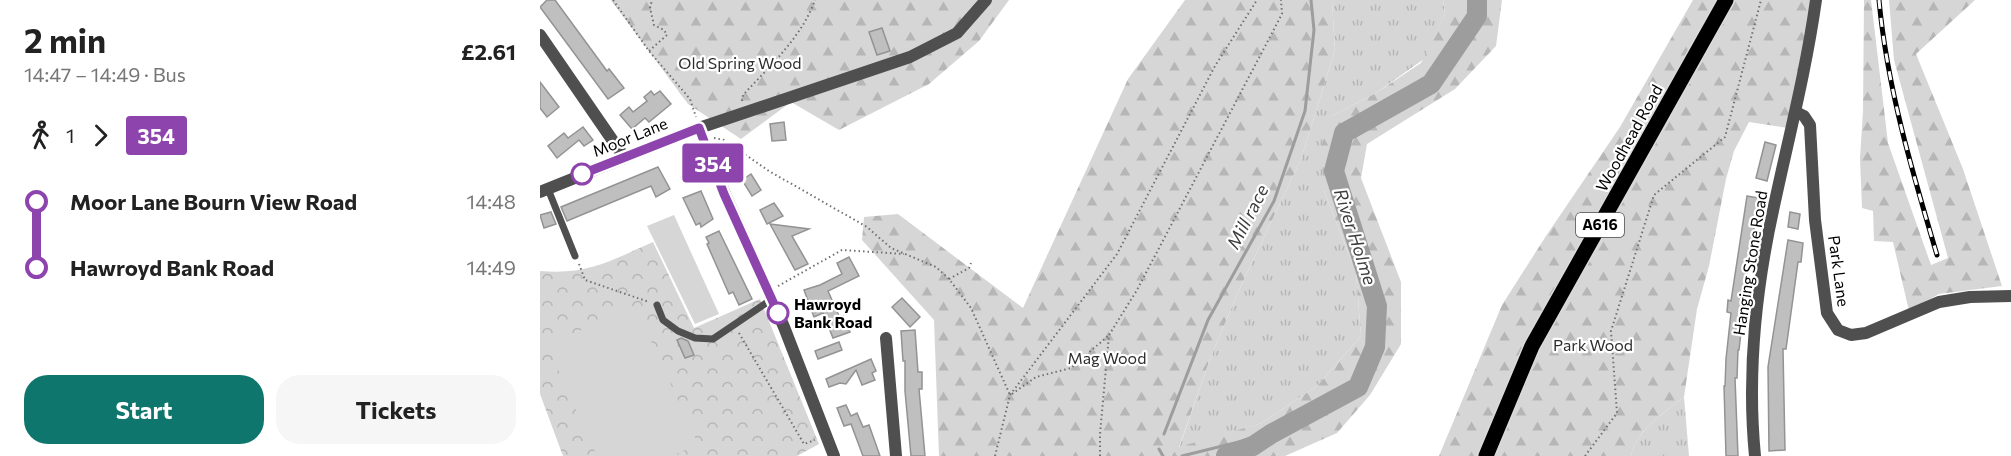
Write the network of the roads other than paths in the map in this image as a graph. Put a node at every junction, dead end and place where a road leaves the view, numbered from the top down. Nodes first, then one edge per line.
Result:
1 (986, 0) edge
2 (1726, 0) edge
3 (1816, 0) edge
4 (540, 35) edge
5 (1796, 112) junction
6 (701, 131) junction
7 (624, 157) junction
8 (544, 190) edge
9 (575, 256) road end
10 (770, 296) junction
11 (2011, 296) edge
12 (657, 304) road end
13 (886, 338) dead end
14 (834, 456) edge
15 (896, 456) edge
16 (1486, 456) edge
17 (1755, 456) edge

1 - 6 street, Moor Lane
2 - 16 main road, Woodhead Road / A616
3 - 5 street, Hanging Stone Road
4 - 7 street
5 - 11 street, Park Lane
5 - 17 street, Hanging Stone Road
6 - 7 street, Moor Lane
6 - 10 street
7 - 8 street, Moor Lane
8 - 9 lane
10 - 12 lane
10 - 14 street
13 - 15 street

